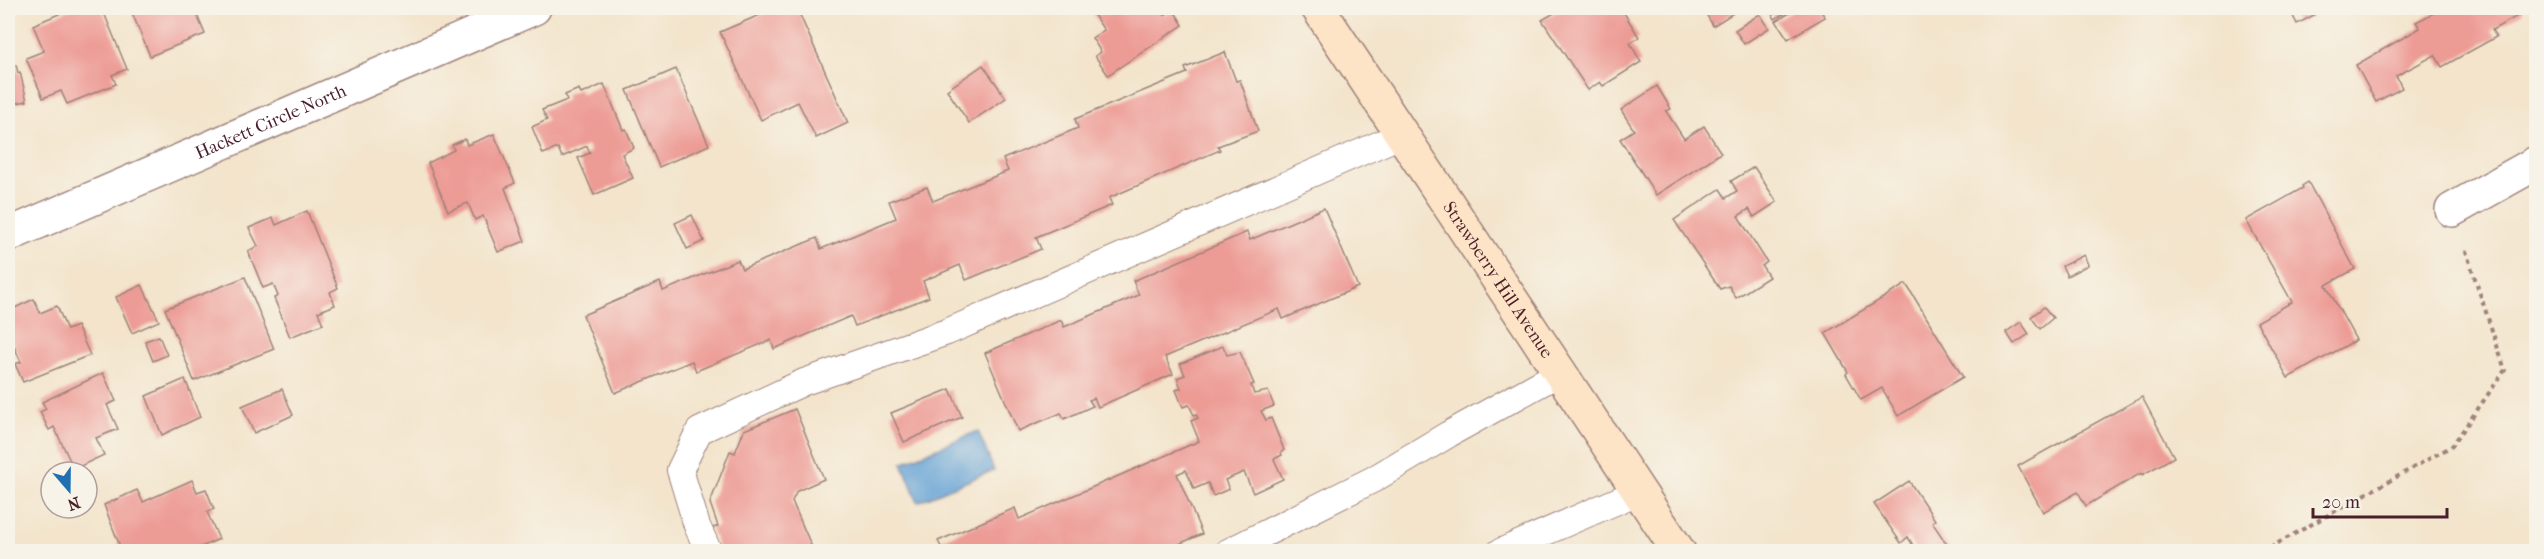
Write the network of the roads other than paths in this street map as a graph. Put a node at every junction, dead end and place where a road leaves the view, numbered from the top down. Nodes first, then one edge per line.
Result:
1 (534, 8) edge
2 (1318, 8) edge
3 (1403, 134) junction
4 (2536, 163) edge
5 (2452, 210) road end
6 (8, 235) edge
7 (1561, 372) junction
8 (1640, 491) junction
9 (709, 552) edge
10 (1228, 552) edge
11 (1500, 552) edge
12 (1679, 552) edge

1 - 6 street, Hackett Circle North
2 - 3 main road, Strawberry Hill Avenue
3 - 7 main road, Strawberry Hill Avenue
3 - 9 lane
4 - 5 street
7 - 8 main road, Strawberry Hill Avenue
7 - 10 lane
8 - 11 lane
8 - 12 main road, Strawberry Hill Avenue

